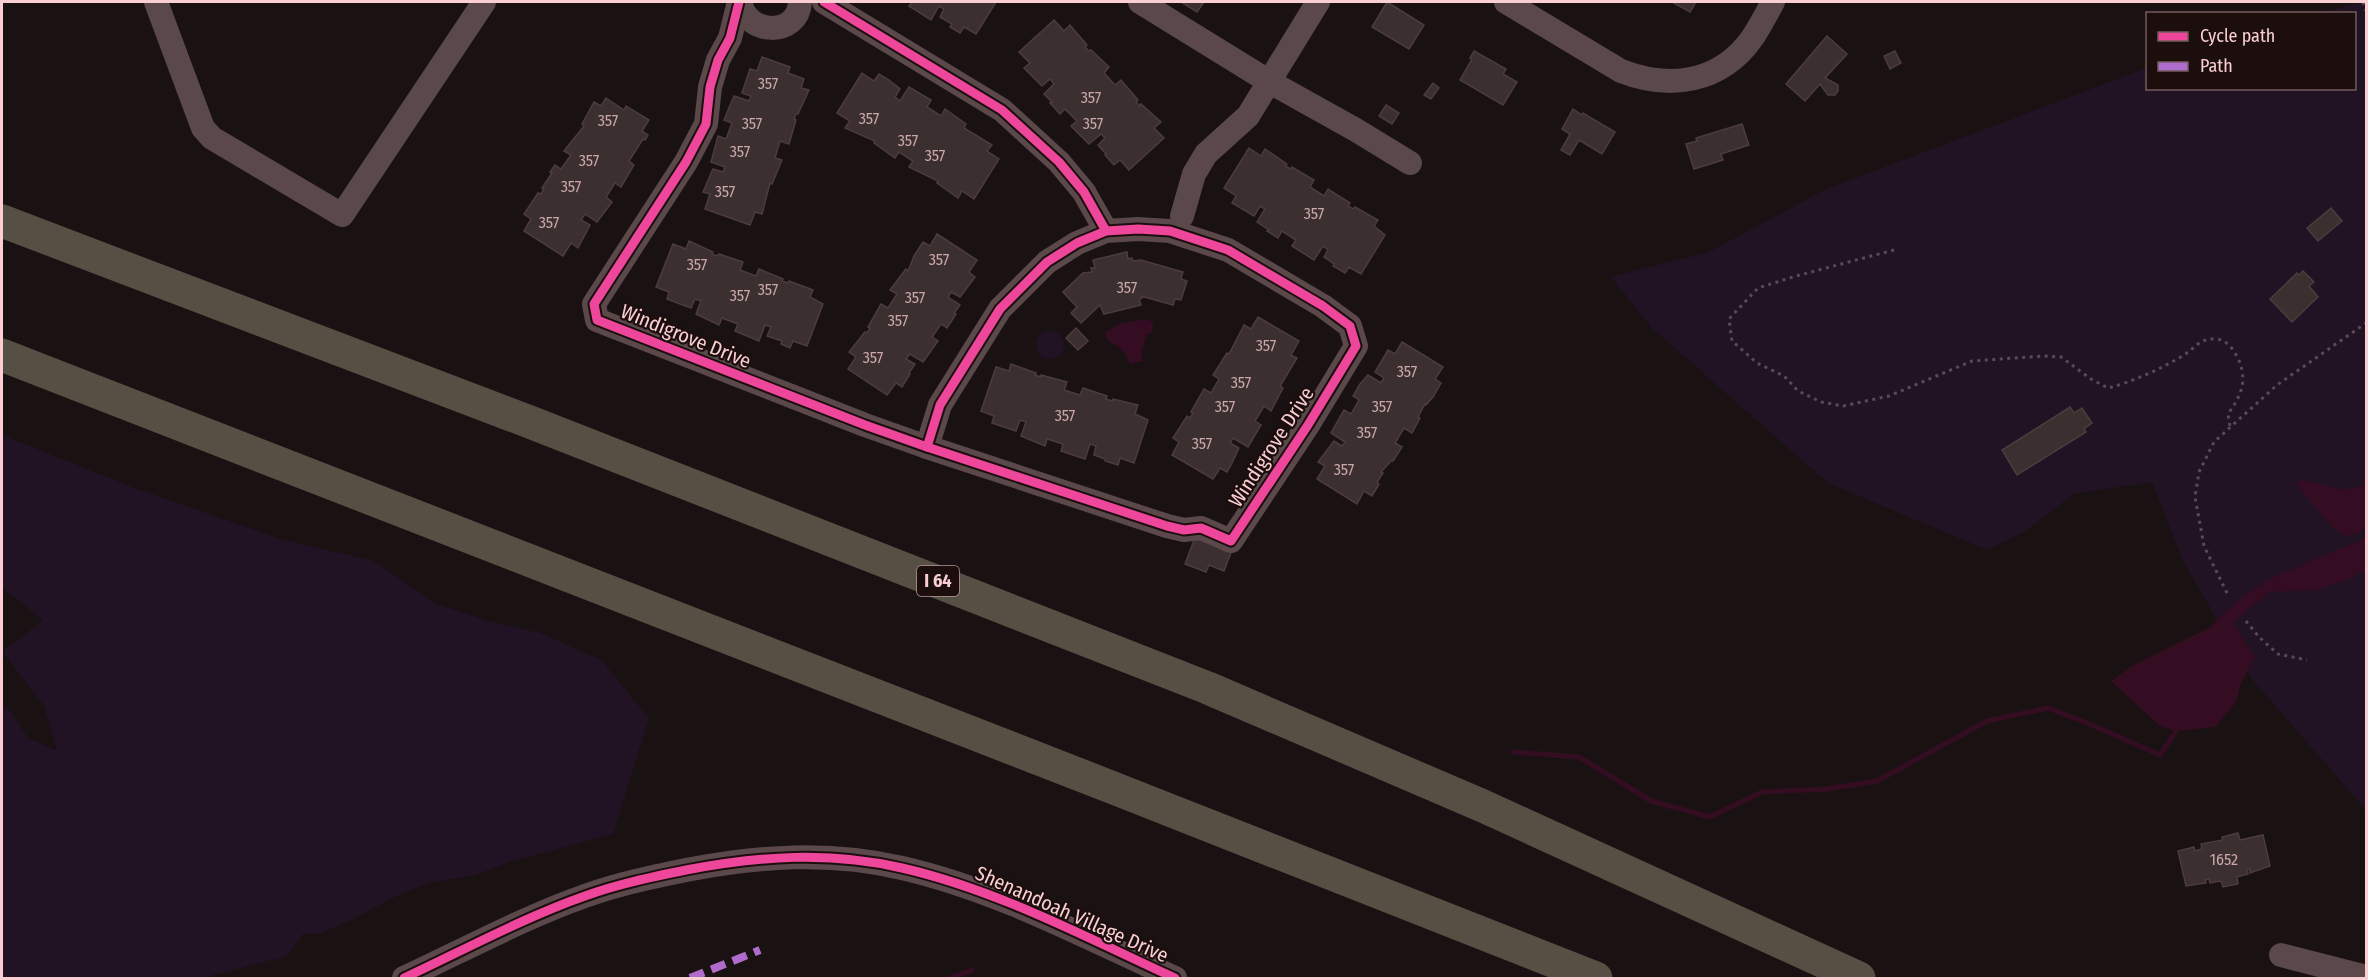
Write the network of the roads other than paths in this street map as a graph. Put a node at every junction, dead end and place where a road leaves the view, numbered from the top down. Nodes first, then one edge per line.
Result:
1 (156, 2) edge
2 (484, 2) edge
3 (740, 2) edge
4 (1140, 2) edge
5 (1318, 2) edge
6 (1506, 2) edge
7 (1773, 2) edge
8 (827, 4) edge
9 (799, 8) edge
10 (760, 27) junction
11 (730, 38) junction
12 (1268, 81) junction
13 (1410, 163) dead end
14 (1182, 216) dead end
15 (2, 221) edge
16 (1106, 231) junction
17 (2, 355) edge
18 (927, 447) junction
19 (2281, 955) dead end
20 (2367, 977) edge
21 (404, 978) edge
22 (1175, 978) edge
23 (1596, 978) edge
24 (1859, 978) edge

1 - 2 street
3 - 10 street
3 - 11 street, Windigrove Drive
4 - 12 street
5 - 12 street
6 - 7 street
8 - 9 street
8 - 16 street
9 - 10 street
10 - 11 street
11 - 18 street, Windigrove Drive
12 - 13 street
12 - 14 street
15 - 24 highway, I 64
16 - 18 street, Windigrove Drive
16 - 18 street, Windigrove Drive
17 - 23 highway
19 - 20 street
21 - 22 street, Shenandoah Village Drive

